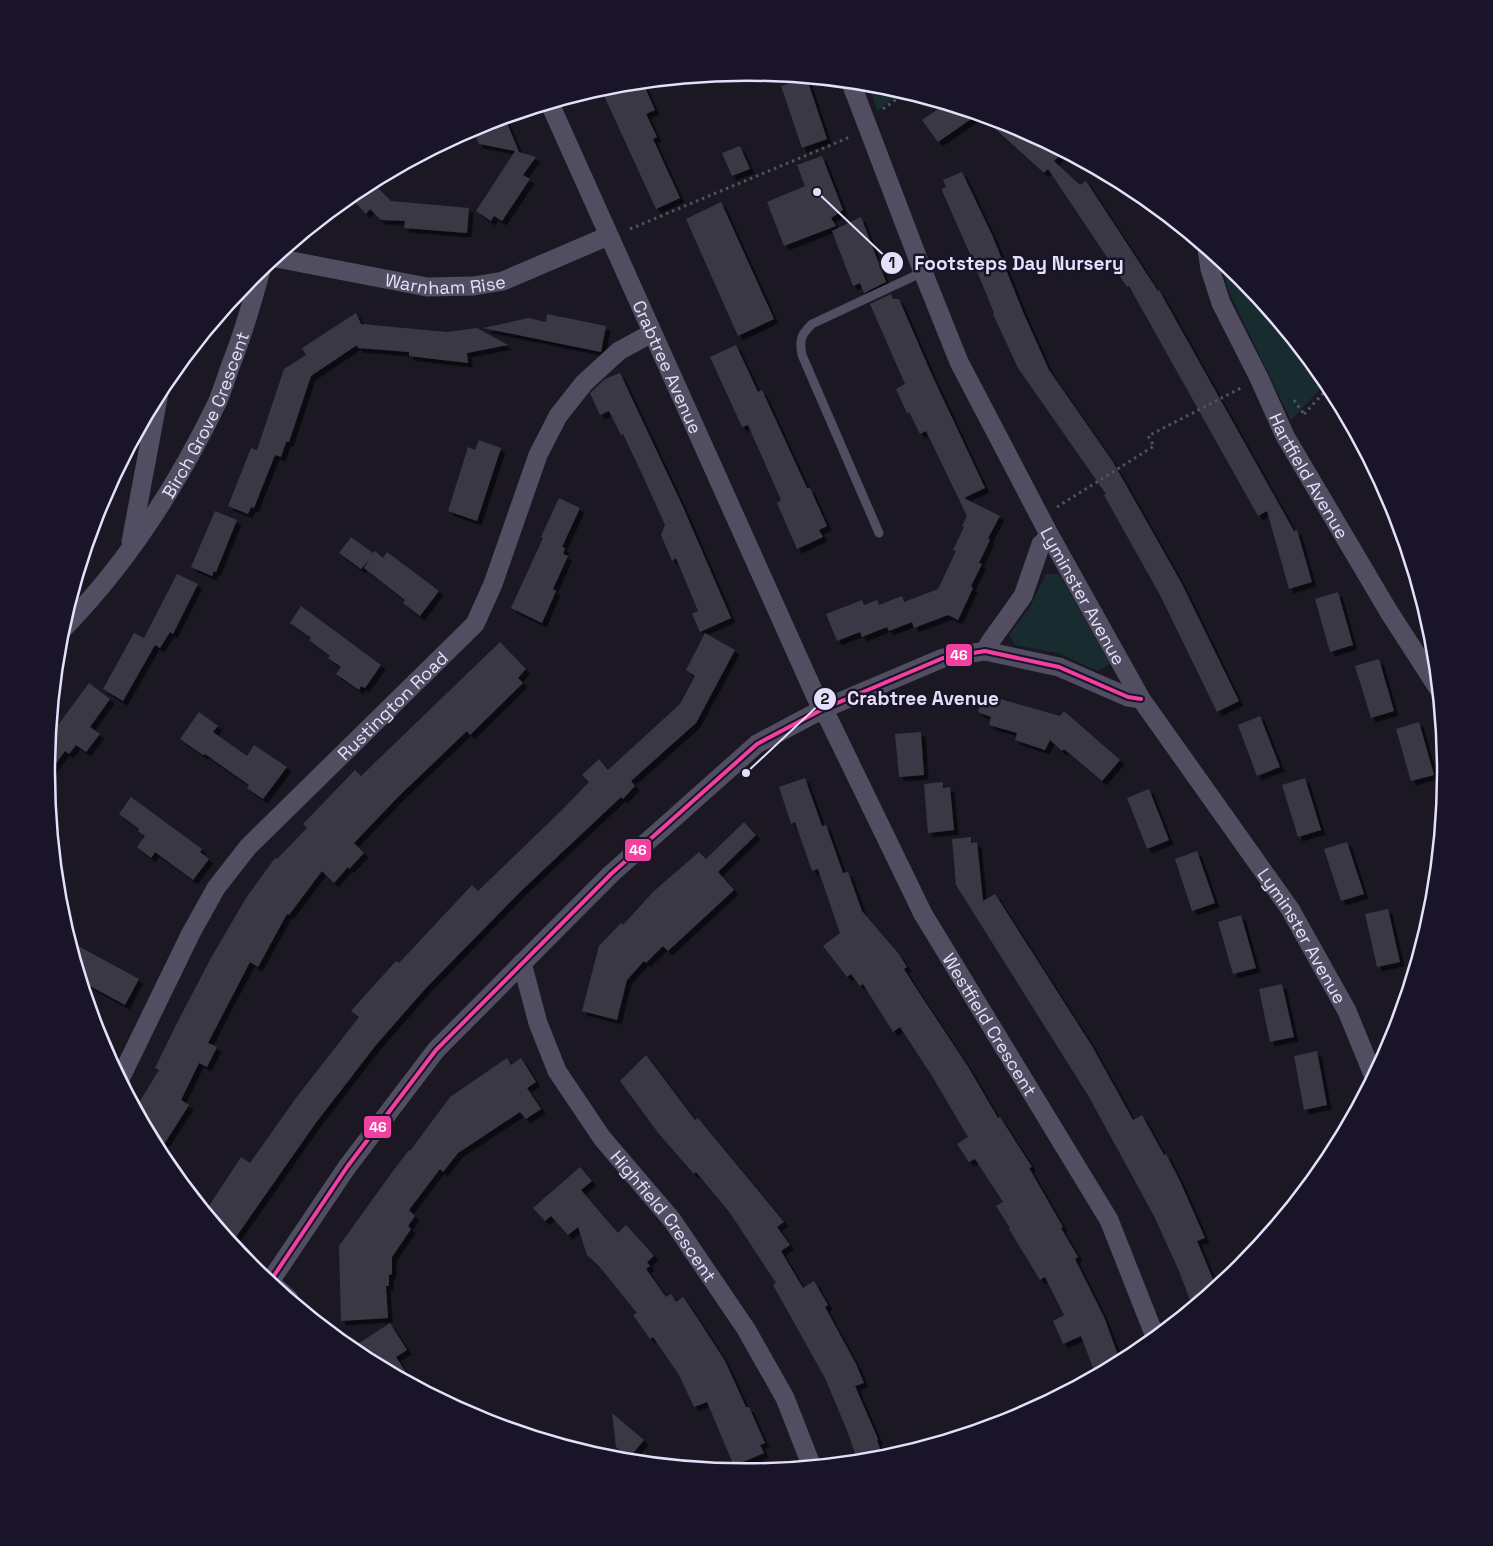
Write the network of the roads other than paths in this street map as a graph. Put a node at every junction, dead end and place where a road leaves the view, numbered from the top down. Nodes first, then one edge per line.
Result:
1 (854, 90) edge
2 (552, 110) edge
3 (608, 236) junction
4 (1209, 259) edge
5 (284, 260) edge
6 (922, 272) junction
7 (257, 285) edge
8 (652, 332) junction
9 (155, 416) edge
10 (879, 533) dead end
11 (1050, 536) junction
12 (130, 550) junction
13 (73, 619) edge
14 (985, 651) junction
15 (1431, 677) edge
16 (1141, 699) junction
17 (823, 709) junction
18 (522, 963) junction
19 (1371, 1070) edge
20 (123, 1073) edge
21 (273, 1276) edge
22 (1153, 1332) edge
23 (810, 1461) edge

1 - 6 street, Lyminster Avenue
2 - 3 street, Crabtree Avenue
3 - 5 street, Warnham Rise
3 - 8 street, Crabtree Avenue
4 - 15 street, Hartfield Avenue
6 - 10 lane
6 - 11 street, Lyminster Avenue
7 - 12 street, Birch Grove Crescent
8 - 17 street, Crabtree Avenue
8 - 20 street, Rustington Road
9 - 12 street, Birch Grove Crescent
11 - 14 street
11 - 16 street, Lyminster Avenue
12 - 13 street, Birch Grove Crescent
14 - 16 street
14 - 17 street
16 - 19 street, Lyminster Avenue
17 - 18 street
17 - 22 street, Westfield Crescent
18 - 21 street
18 - 23 street, Highfield Crescent

